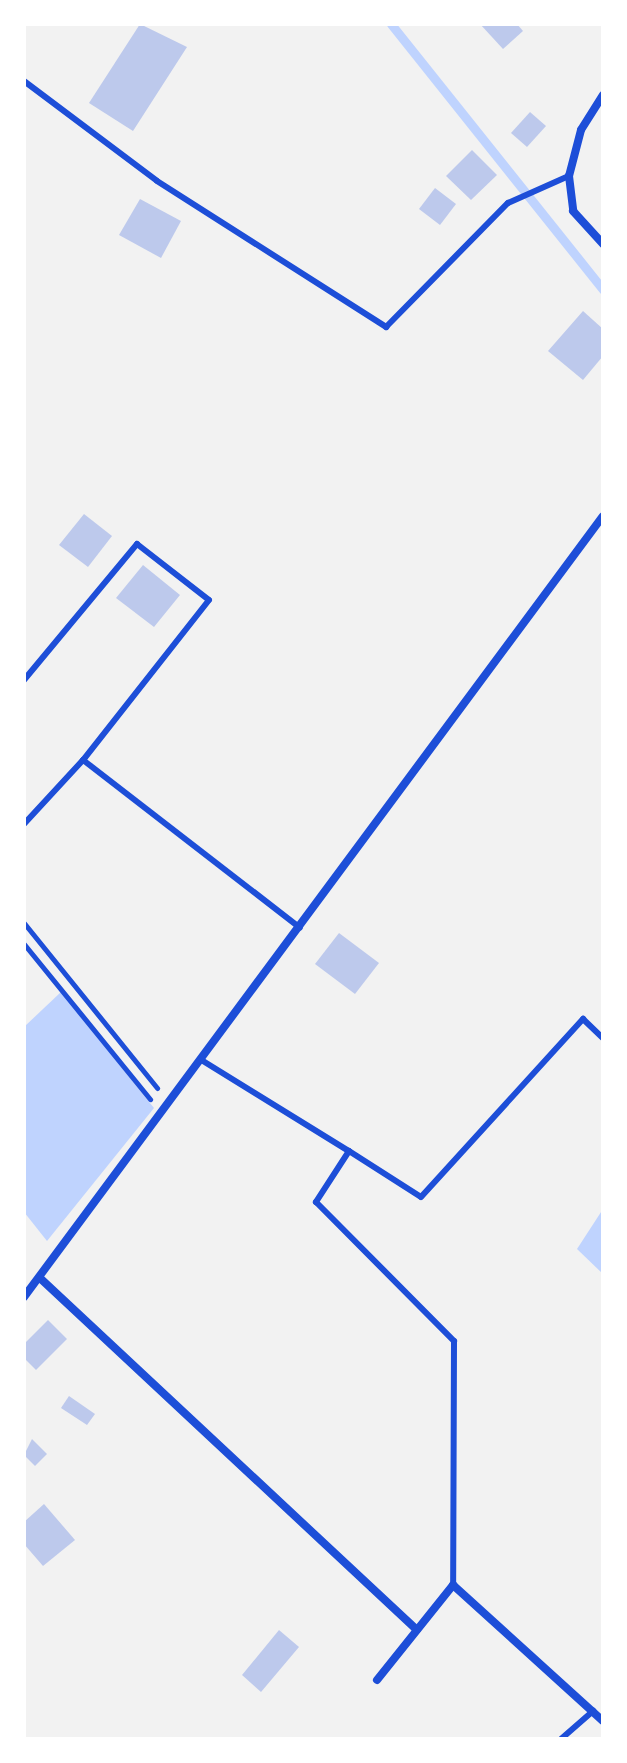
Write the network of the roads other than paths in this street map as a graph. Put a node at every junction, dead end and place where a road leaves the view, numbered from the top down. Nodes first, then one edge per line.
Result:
1 (24, 81) edge
2 (603, 95) edge
3 (569, 176) junction
4 (603, 244) edge
5 (603, 516) edge
6 (24, 680) edge
7 (83, 760) junction
8 (24, 824) edge
9 (300, 928) junction
10 (603, 1038) edge
11 (203, 1061) junction
12 (349, 1151) junction
13 (41, 1279) junction
14 (24, 1297) edge
15 (453, 1585) junction
16 (417, 1630) junction
17 (377, 1680) dead end
18 (593, 1711) junction
19 (603, 1721) edge
20 (561, 1739) edge

1 - 3 lane
2 - 3 street
3 - 4 street
5 - 9 street
6 - 7 lane
7 - 8 lane
7 - 9 lane
9 - 11 street
10 - 12 lane
11 - 12 lane
11 - 13 street
12 - 15 lane
13 - 14 street
13 - 16 street
15 - 16 street
15 - 18 street
16 - 17 street
18 - 19 street
18 - 20 lane

